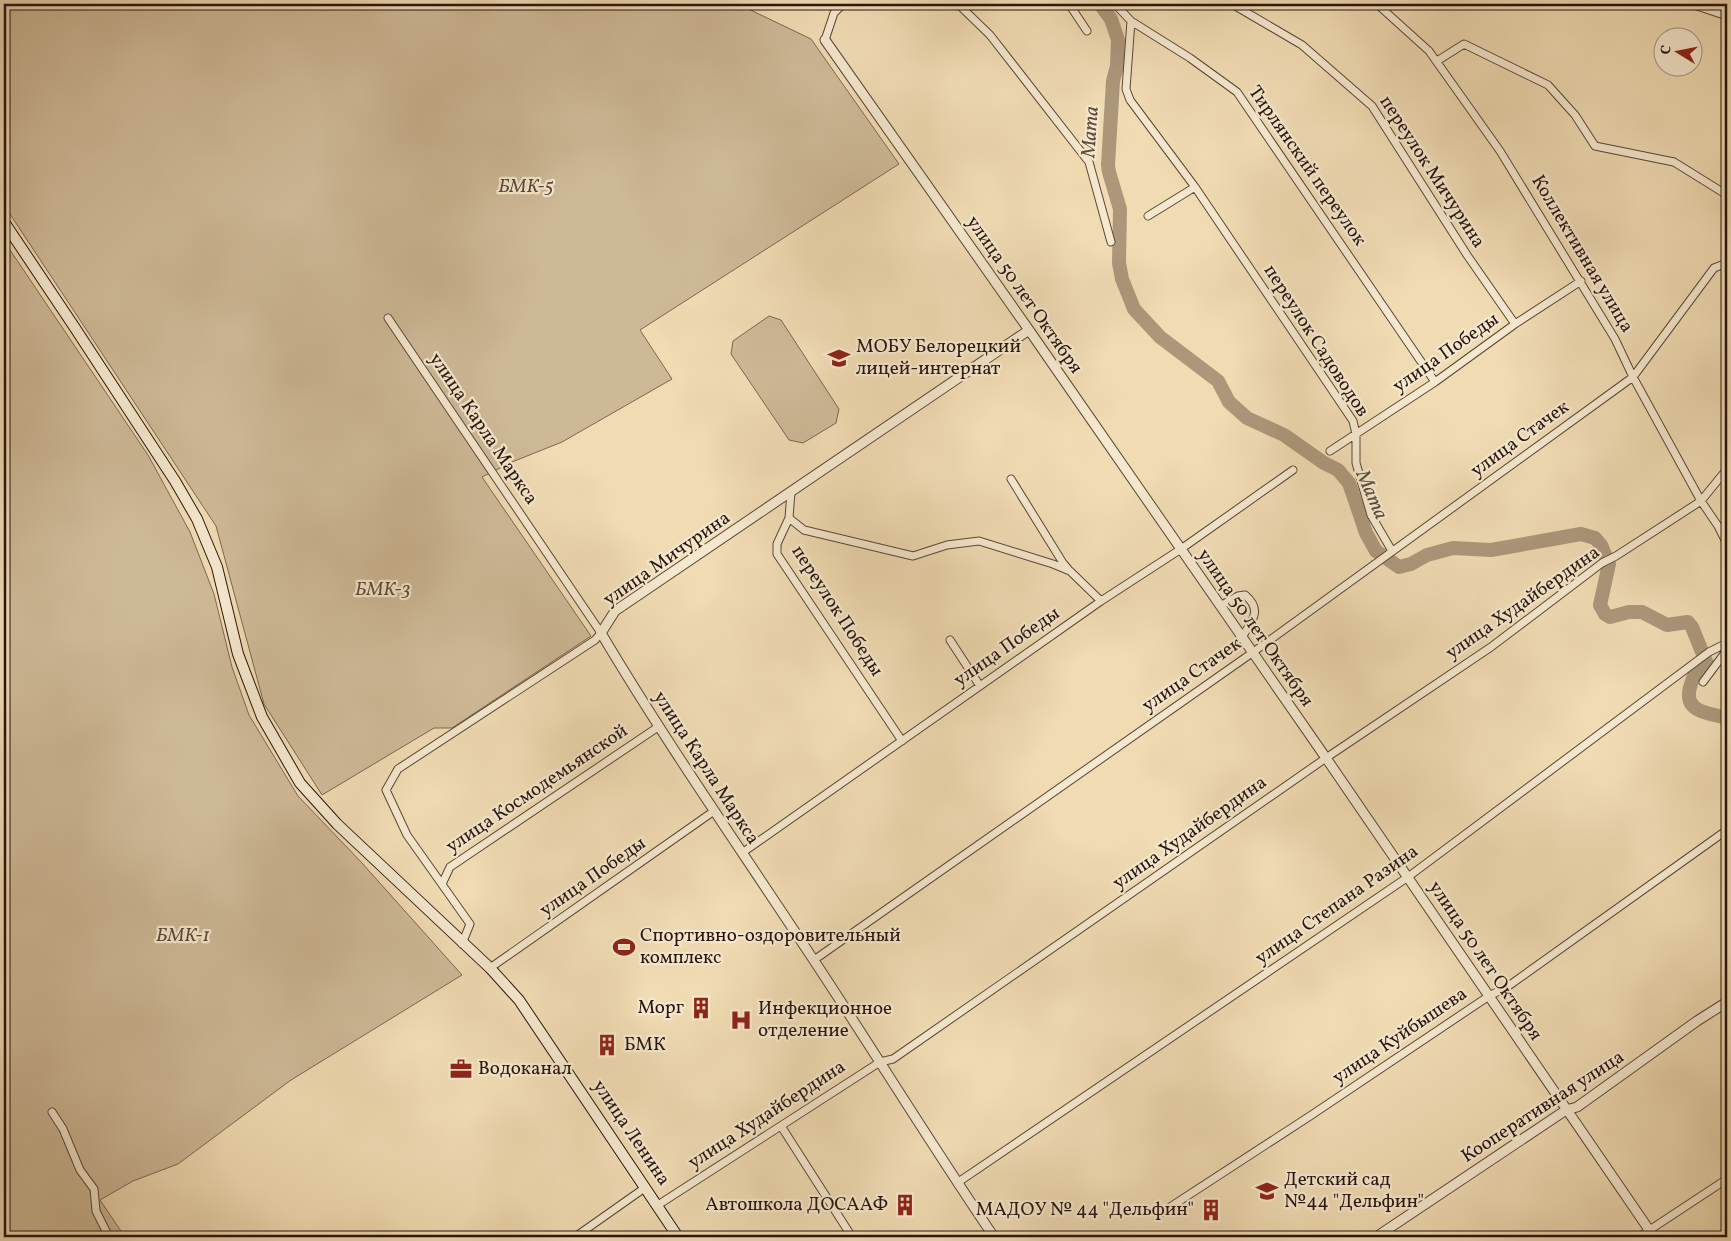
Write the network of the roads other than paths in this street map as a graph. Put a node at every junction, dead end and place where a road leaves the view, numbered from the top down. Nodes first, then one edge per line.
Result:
1 (842, 4) edge
2 (958, 4) edge
3 (1069, 4) edge
4 (1115, 4) edge
5 (1232, 4) edge
6 (1377, 4) edge
7 (1691, 4) edge
8 (1727, 16) edge
9 (1131, 21) junction
10 (1087, 31) dead end
11 (825, 40) joint
12 (1437, 61) junction
13 (1195, 187) junction
14 (1727, 195) edge
15 (1148, 216) dead end
16 (4, 222) edge
17 (1110, 242) dead end
18 (1727, 263) edge
19 (1581, 281) junction
20 (388, 318) dead end
21 (1515, 324) junction
22 (1029, 330) junction
23 (1633, 377) junction
24 (1435, 382) junction
25 (1356, 434) junction
26 (1330, 451) dead end
27 (1727, 469) edge
28 (1293, 470) dead end
29 (1010, 479) dead end
30 (791, 492) junction
31 (1701, 501) junction
32 (789, 518) junction
33 (1727, 544) edge
34 (1181, 549) junction
35 (1392, 551) junction
36 (1070, 571) junction
37 (1101, 601) junction
38 (1220, 606) junction
39 (601, 633) junction
40 (1242, 638) junction
41 (950, 640) dead end
42 (1727, 643) edge
43 (1727, 650) edge
44 (1252, 653) junction
45 (1702, 682) dead end
46 (980, 686) junction
47 (658, 727) junction
48 (902, 741) junction
49 (1326, 758) junction
50 (714, 811) junction
51 (1727, 830) edge
52 (742, 853) junction
53 (1408, 878) junction
54 (442, 884) junction
55 (462, 944) junction
56 (814, 960) junction
57 (490, 968) junction
58 (1489, 996) junction
59 (1727, 1002) edge
60 (880, 1062) junction
61 (1566, 1110) junction
62 (52, 1112) dead end
63 (781, 1126) junction
64 (1727, 1179) edge
65 (957, 1183) junction
66 (646, 1187) junction
67 (658, 1205) junction
68 (1161, 1213) dead end
69 (1651, 1234) edge
70 (109, 1237) edge
71 (575, 1237) edge
72 (678, 1237) edge
73 (852, 1237) edge
74 (994, 1237) edge
75 (1376, 1237) edge
76 (1639, 1237) edge

1 - 11 street
2 - 17 street
3 - 10 street
4 - 9 street, Тирлянский переулок
5 - 21 street, переулок Мичурина
6 - 12 street, Коллективная улица
7 - 8 street
9 - 13 street, переулок Садоводов
9 - 24 street, Тирлянский переулок
11 - 22 street, улица 50 лет Октября
12 - 14 street
12 - 19 street, Коллективная улица
13 - 15 street
13 - 25 street, переулок Садоводов
16 - 55 main road, улица Ленина
18 - 23 street, улица Стачек
19 - 21 street, улица Победы
19 - 23 street, Коллективная улица
20 - 39 street, улица Карла Маркса
21 - 24 street, улица Победы
22 - 30 street, улица Мичурина
22 - 34 street, улица 50 лет Октября
23 - 31 street, Коллективная улица
23 - 35 street, улица Стачек
24 - 25 street, улица Победы
25 - 26 street, улица Победы
25 - 35 street, переулок Садоводов
27 - 31 street, улица Худайбердина
28 - 34 street, улица Победы
29 - 36 street
30 - 32 street, переулок Победы
30 - 39 street, улица Мичурина
31 - 33 street, Коллективная улица
31 - 49 street, улица Худайбердина
32 - 36 street
32 - 48 street, переулок Победы
34 - 37 street, улица Победы
34 - 38 street, улица 50 лет Октября
35 - 44 street, улица Стачек
36 - 37 street
37 - 46 street, улица Победы
38 - 40 street, улица 50 лет Октября
38 - 40 street
39 - 47 street, улица Карла Маркса
39 - 54 street, улица Мичурина
40 - 44 street, улица 50 лет Октября
41 - 46 street
42 - 53 street, улица Степана Разина
43 - 45 street
44 - 49 street, улица 50 лет Октября
44 - 56 street, улица Стачек
46 - 48 street, улица Победы
47 - 50 street, улица Карла Маркса
47 - 54 street, улица Космодемьянской
48 - 52 street, улица Победы
49 - 53 street, улица 50 лет Октября
49 - 60 street, улица Худайбердина
50 - 52 street, улица Карла Маркса
50 - 57 street, улица Победы
51 - 58 street, улица Куйбышева
52 - 56 street, улица Карла Маркса
53 - 58 street, улица 50 лет Октября
53 - 65 street, улица Степана Разина
54 - 55 street, улица Мичурина
55 - 57 main road, улица Ленина
56 - 60 street, улица Карла Маркса
57 - 66 main road, улица Ленина
58 - 61 street, улица 50 лет Октября
58 - 68 street, улица Куйбышева
59 - 61 street, Кооперативная улица
60 - 63 street, улица Худайбердина
60 - 65 street, улица Карла Маркса
61 - 69 street, улица 50 лет Октября
61 - 75 street, Кооперативная улица
62 - 70 street
63 - 67 street, улица Худайбердина
63 - 73 street
64 - 69 street
65 - 74 street, улица Карла Маркса
66 - 67 main road, улица Ленина
66 - 71 street
67 - 72 main road, улица Ленина
69 - 76 street

